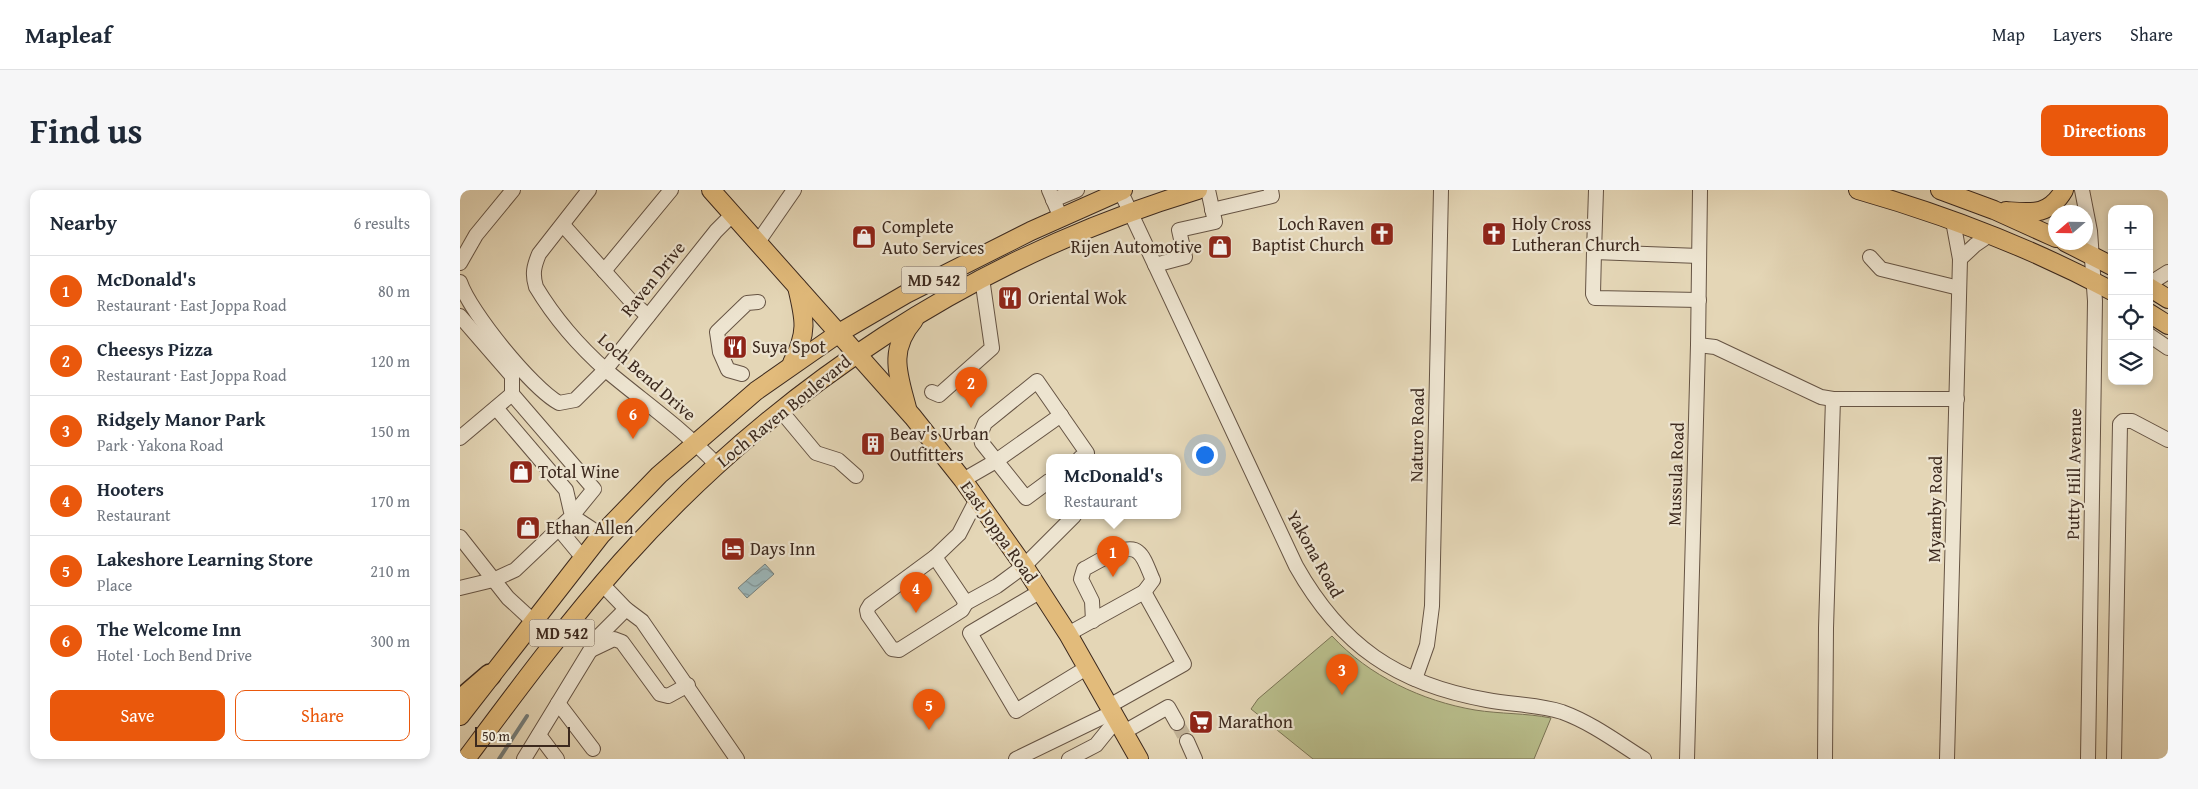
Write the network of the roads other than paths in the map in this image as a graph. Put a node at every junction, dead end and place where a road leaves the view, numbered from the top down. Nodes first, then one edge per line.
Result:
1 (513, 190) edge
2 (589, 190) edge
3 (671, 190) edge
4 (711, 190) edge
5 (794, 190) edge
6 (1077, 190) edge
7 (1121, 190) edge
8 (1198, 190) edge
9 (1208, 190) edge
10 (1270, 190) edge
11 (1441, 190) edge
12 (1596, 190) edge
13 (1700, 190) edge
14 (1858, 190) edge
15 (1940, 190) edge
16 (2064, 190) edge
17 (2082, 190) edge
18 (1051, 195) edge
19 (1085, 198) edge
20 (1212, 210) junction
21 (1994, 210) junction
22 (1130, 212) junction
23 (732, 214) junction
24 (1060, 218) junction
25 (1953, 221) junction
26 (563, 225) junction
27 (1991, 234) junction
28 (2048, 234) edge
29 (758, 242) junction
30 (2082, 250) edge
31 (1594, 252) junction
32 (2093, 255) junction
33 (1699, 256) junction
34 (1870, 257) dead end
35 (1960, 259) junction
36 (460, 263) edge
37 (2108, 264) edge
38 (1155, 265) junction
39 (604, 272) junction
40 (2168, 272) edge
41 (982, 278) junction
42 (460, 282) edge
43 (2094, 282) junction
44 (2153, 283) edge
45 (796, 284) junction
46 (1960, 288) junction
47 (2153, 288) edge
48 (2108, 289) edge
49 (2168, 297) edge
50 (1699, 300) junction
51 (758, 302) dead end
52 (923, 311) junction
53 (460, 316) edge
54 (648, 316) junction
55 (2153, 316) edge
56 (2168, 325) edge
57 (839, 333) junction
58 (2153, 338) edge
59 (1698, 345) junction
60 (2168, 348) edge
61 (857, 353) junction
62 (791, 365) junction
63 (606, 369) junction
64 (742, 374) dead end
65 (932, 392) dead end
66 (512, 394) junction
67 (1833, 399) junction
68 (1956, 399) junction
69 (496, 408) junction
70 (780, 411) junction
71 (908, 411) junction
72 (1061, 415) junction
73 (460, 438) edge
74 (2168, 440) edge
75 (695, 442) junction
76 (1086, 454) edge
77 (996, 462) junction
78 (717, 465) junction
79 (856, 476) dead end
80 (963, 480) junction
81 (1046, 483) edge
82 (977, 500) junction
83 (572, 516) junction
84 (1071, 519) edge
85 (559, 529) junction
86 (601, 535) junction
87 (460, 537) edge
88 (935, 557) junction
89 (583, 558) junction
90 (1024, 566) junction
91 (493, 580) junction
92 (602, 584) junction
93 (460, 588) edge
94 (1041, 591) junction
95 (1144, 592) junction
96 (966, 603) junction
97 (626, 608) junction
98 (1093, 620) junction
99 (533, 621) junction
100 (1068, 634) junction
101 (590, 650) junction
102 (1088, 667) junction
103 (490, 676) junction
104 (1415, 679) junction
105 (688, 685) junction
106 (460, 701) edge
107 (558, 703) junction
108 (460, 716) edge
109 (1116, 717) junction
110 (1177, 723) tunnel mouth
111 (539, 734) junction
112 (1187, 741) tunnel mouth
113 (593, 749) dead end
114 (466, 759) edge
115 (524, 759) edge
116 (557, 759) edge
117 (737, 759) edge
118 (1016, 759) edge
119 (1069, 759) edge
120 (1139, 759) edge
121 (1196, 759) edge
122 (1644, 759) edge
123 (1687, 759) edge
124 (1825, 759) edge
125 (1947, 759) edge
126 (2088, 759) edge
127 (2114, 759) edge

1 - 36 street
2 - 26 street, Loch Bend Drive
3 - 39 street
4 - 23 main road, East Joppa Road
5 - 29 street
6 - 18 street
7 - 19 main road, Loch Raven Boulevard / MD 542
7 - 22 street, Yakona Road
8 - 22 main road, Loch Raven Boulevard / MD 542
9 - 20 street
10 - 20 street
11 - 104 street, Naturo Road
12 - 31 street
13 - 33 street, Mussula Road
14 - 25 main road
15 - 21 main road
16 - 21 main road
17 - 32 street, Putty Hill Avenue
18 - 24 street
19 - 24 main road, Loch Raven Boulevard / MD 542
20 - 38 street
21 - 28 main road
22 - 38 street, Yakona Road
22 - 41 main road, Loch Raven Boulevard / MD 542
23 - 29 main road, East Joppa Road
23 - 54 street, Raven Drive
24 - 57 main road, Loch Raven Boulevard / MD 542
25 - 27 main road
25 - 35 street, Myamby Road
26 - 39 street
26 - 63 street, Loch Bend Drive
27 - 35 street
27 - 43 main road
29 - 45 main road, East Joppa Road
30 - 32 main road
31 - 33 street
31 - 50 street
32 - 37 main road
32 - 43 street, Putty Hill Avenue
33 - 50 street, Mussula Road
34 - 46 street
35 - 46 street, Myamby Road
38 - 104 street, Yakona Road
39 - 54 street
40 - 44 street
41 - 52 main road, Loch Raven Boulevard / MD 542
41 - 65 street
42 - 63 street, Raven Drive
43 - 48 main road
43 - 126 street, Putty Hill Avenue
45 - 57 main road, East Joppa Road
45 - 62 main road
46 - 68 street, Myamby Road
47 - 49 main road
50 - 59 street, Mussula Road
51 - 64 street
52 - 61 main road, Loch Raven Boulevard / MD 542
52 - 71 main road
53 - 66 street
54 - 63 street, Raven Drive
55 - 56 main road
57 - 61 main road, East Joppa Road
57 - 62 main road, Loch Raven Boulevard / MD 542
58 - 60 street
59 - 67 street
59 - 123 street, Mussula Road
61 - 70 main road, Loch Raven Boulevard / MD 542
61 - 71 main road, East Joppa Road
62 - 75 main road, Loch Raven Boulevard / MD 542
63 - 75 street, Loch Bend Drive
66 - 69 street
66 - 83 street
67 - 68 street
67 - 124 street
68 - 125 street, Myamby Road
69 - 73 street
69 - 83 street
70 - 78 main road, Loch Raven Boulevard / MD 542
70 - 79 street
71 - 80 main road, East Joppa Road
72 - 76 street
72 - 77 street
72 - 77 street
74 - 127 street
75 - 78 street, Loch Bend Drive
75 - 86 main road, Loch Raven Boulevard / MD 542
77 - 80 street
77 - 81 street
78 - 92 main road, Loch Raven Boulevard / MD 542
80 - 82 main road, East Joppa Road
82 - 88 street
82 - 90 main road, East Joppa Road
83 - 85 street
83 - 86 street
84 - 90 street
85 - 89 street
85 - 91 street
86 - 89 main road, Loch Raven Boulevard / MD 542
87 - 91 street
88 - 96 street
88 - 96 street
89 - 99 main road, Loch Raven Boulevard / MD 542
90 - 94 main road, East Joppa Road
90 - 96 street
91 - 93 street
91 - 99 street
92 - 97 street
92 - 114 main road, Loch Raven Boulevard / MD 542
94 - 100 main road, East Joppa Road
94 - 102 street
95 - 98 street
95 - 98 street
95 - 109 street
97 - 101 street
97 - 105 street
98 - 100 street
99 - 103 main road, Loch Raven Boulevard / MD 542
100 - 102 main road, East Joppa Road
101 - 105 street
101 - 107 street
102 - 109 main road, East Joppa Road
103 - 106 highway
103 - 108 main road, Loch Raven Boulevard / MD 542
104 - 122 street, Yakona Road
105 - 117 street
107 - 111 street
107 - 113 street
109 - 110 street
109 - 118 street
109 - 119 street
109 - 120 main road, East Joppa Road
111 - 115 street
111 - 116 street
112 - 121 street

